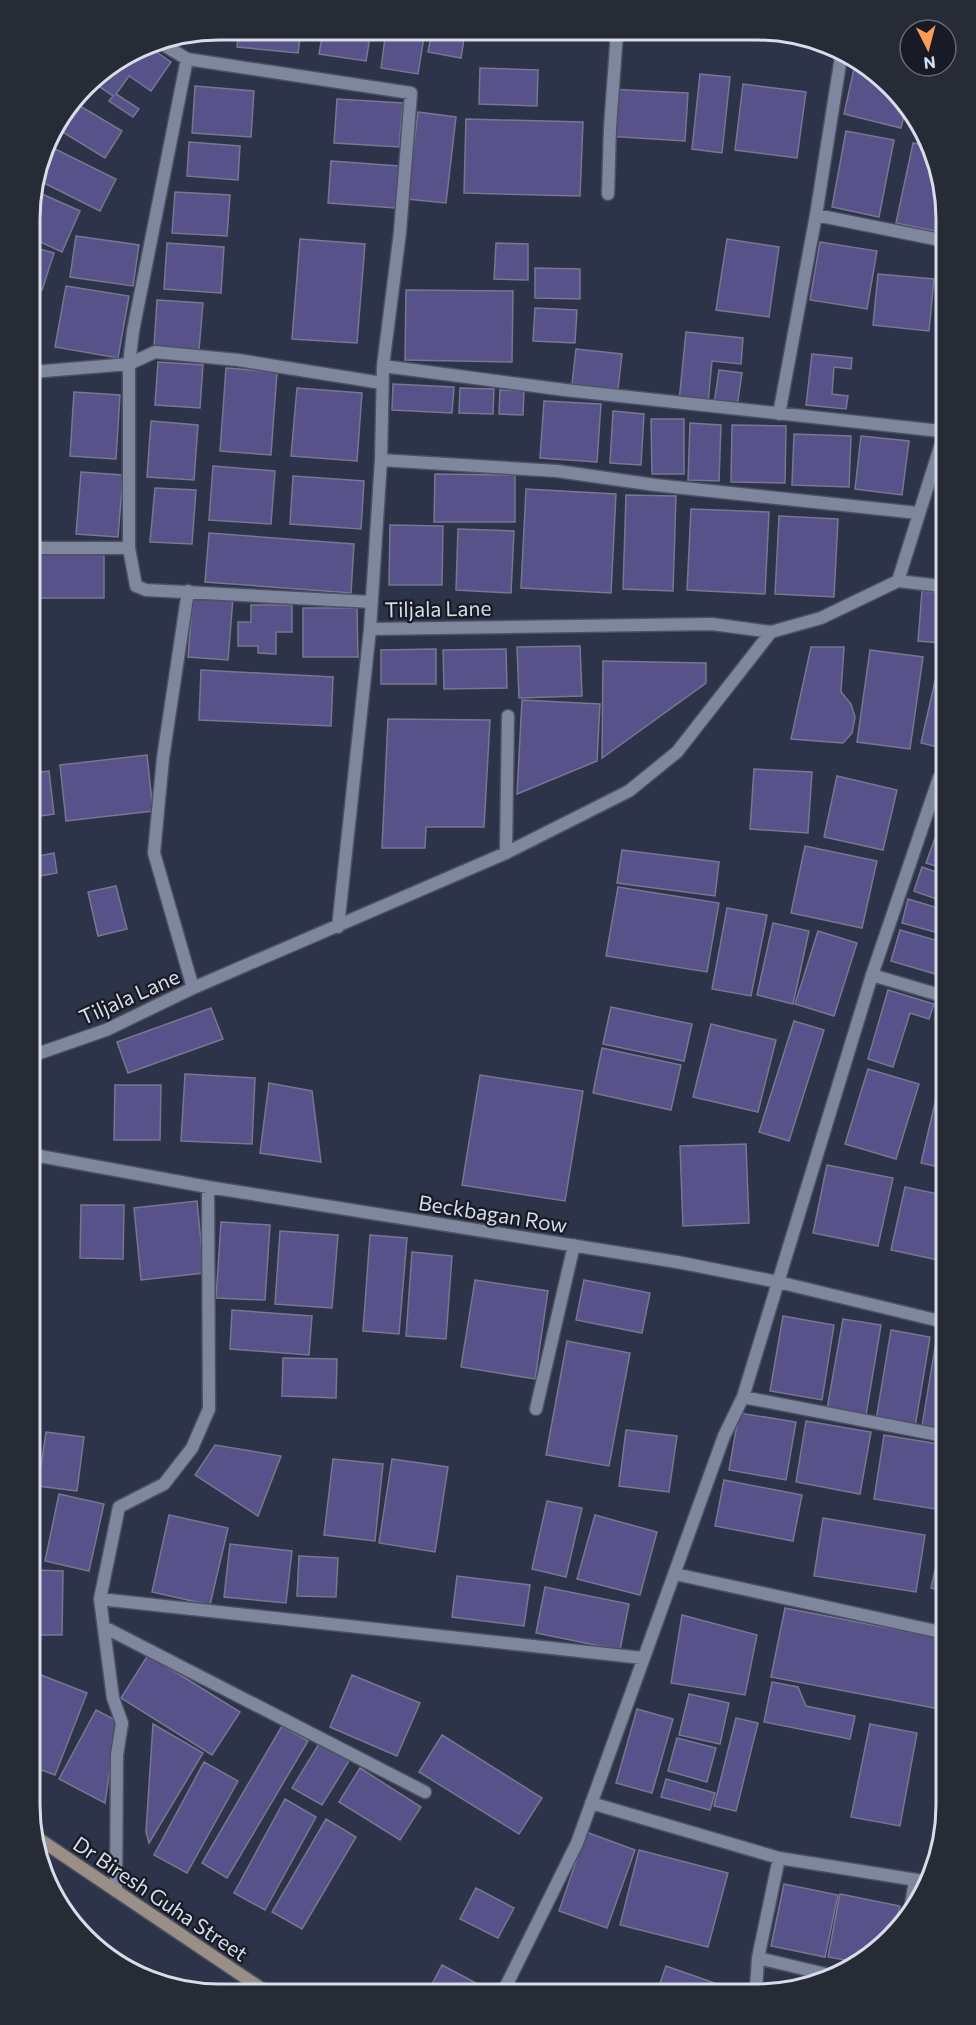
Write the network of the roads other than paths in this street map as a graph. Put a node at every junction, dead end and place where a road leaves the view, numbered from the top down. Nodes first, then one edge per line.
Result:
1 (616, 40) edge
2 (170, 48) edge
3 (187, 58) junction
4 (840, 62) edge
5 (608, 194) dead end
6 (816, 215) junction
7 (936, 239) edge
8 (129, 364) junction
9 (383, 366) junction
10 (41, 371) edge
11 (382, 383) junction
12 (779, 414) junction
13 (936, 431) edge
14 (936, 459) edge
15 (381, 460) junction
16 (918, 513) junction
17 (41, 548) edge
18 (129, 548) junction
19 (898, 581) junction
20 (936, 585) edge
21 (188, 591) junction
22 (372, 602) junction
23 (370, 629) junction
24 (771, 632) junction
25 (508, 716) dead end
26 (936, 791) edge
27 (506, 853) junction
28 (338, 927) junction
29 (872, 975) junction
30 (193, 988) junction
31 (936, 994) edge
32 (40, 1053) edge
33 (40, 1156) edge
34 (208, 1187) junction
35 (574, 1245) junction
36 (778, 1282) junction
37 (935, 1320) edge
38 (744, 1397) junction
39 (536, 1409) dead end
40 (935, 1434) edge
41 (675, 1574) junction
42 (100, 1599) junction
43 (104, 1627) junction
44 (935, 1631) edge
45 (643, 1658) junction
46 (425, 1792) dead end
47 (591, 1803) junction
48 (45, 1843) edge
49 (780, 1858) junction
50 (915, 1880) junction
51 (919, 1881) edge
52 (116, 1891) junction
53 (913, 1893) edge
54 (758, 1958) junction
55 (820, 1973) edge
56 (254, 1984) edge
57 (507, 1984) edge
58 (756, 1984) edge

1 - 5 street
2 - 3 street
3 - 8 street
3 - 9 street
4 - 6 street
6 - 7 street
6 - 12 street
8 - 10 street
8 - 11 street
8 - 18 street
9 - 11 street
9 - 12 street
11 - 15 street
12 - 13 street
14 - 16 street
15 - 16 street
15 - 22 street
16 - 19 street
17 - 18 street
18 - 21 street
19 - 20 street
19 - 24 street, Tiljala Lane
21 - 22 street
21 - 30 street
22 - 23 street
23 - 24 street, Tiljala Lane
23 - 28 street, Tiljala Lane
24 - 27 street, Tiljala Lane
25 - 27 street
26 - 29 street
27 - 28 street, Tiljala Lane
28 - 30 street, Tiljala Lane
29 - 31 street
29 - 36 street
30 - 32 street, Tiljala Lane
33 - 34 street, Beckbagan Row
34 - 35 street, Beckbagan Row
34 - 42 street
35 - 36 street, Beckbagan Row
35 - 39 street
36 - 37 street, Beckbagan Row
36 - 38 street
38 - 40 street
38 - 41 street
41 - 44 street
41 - 45 street
42 - 43 street
42 - 45 street
43 - 46 street
43 - 52 street
45 - 47 street
47 - 49 street
47 - 57 street
48 - 52 main road, Dr Biresh Guha Street
49 - 50 street
49 - 54 street
50 - 51 street
50 - 53 street
52 - 56 main road, Dr Biresh Guha Street
54 - 55 street
54 - 58 street

